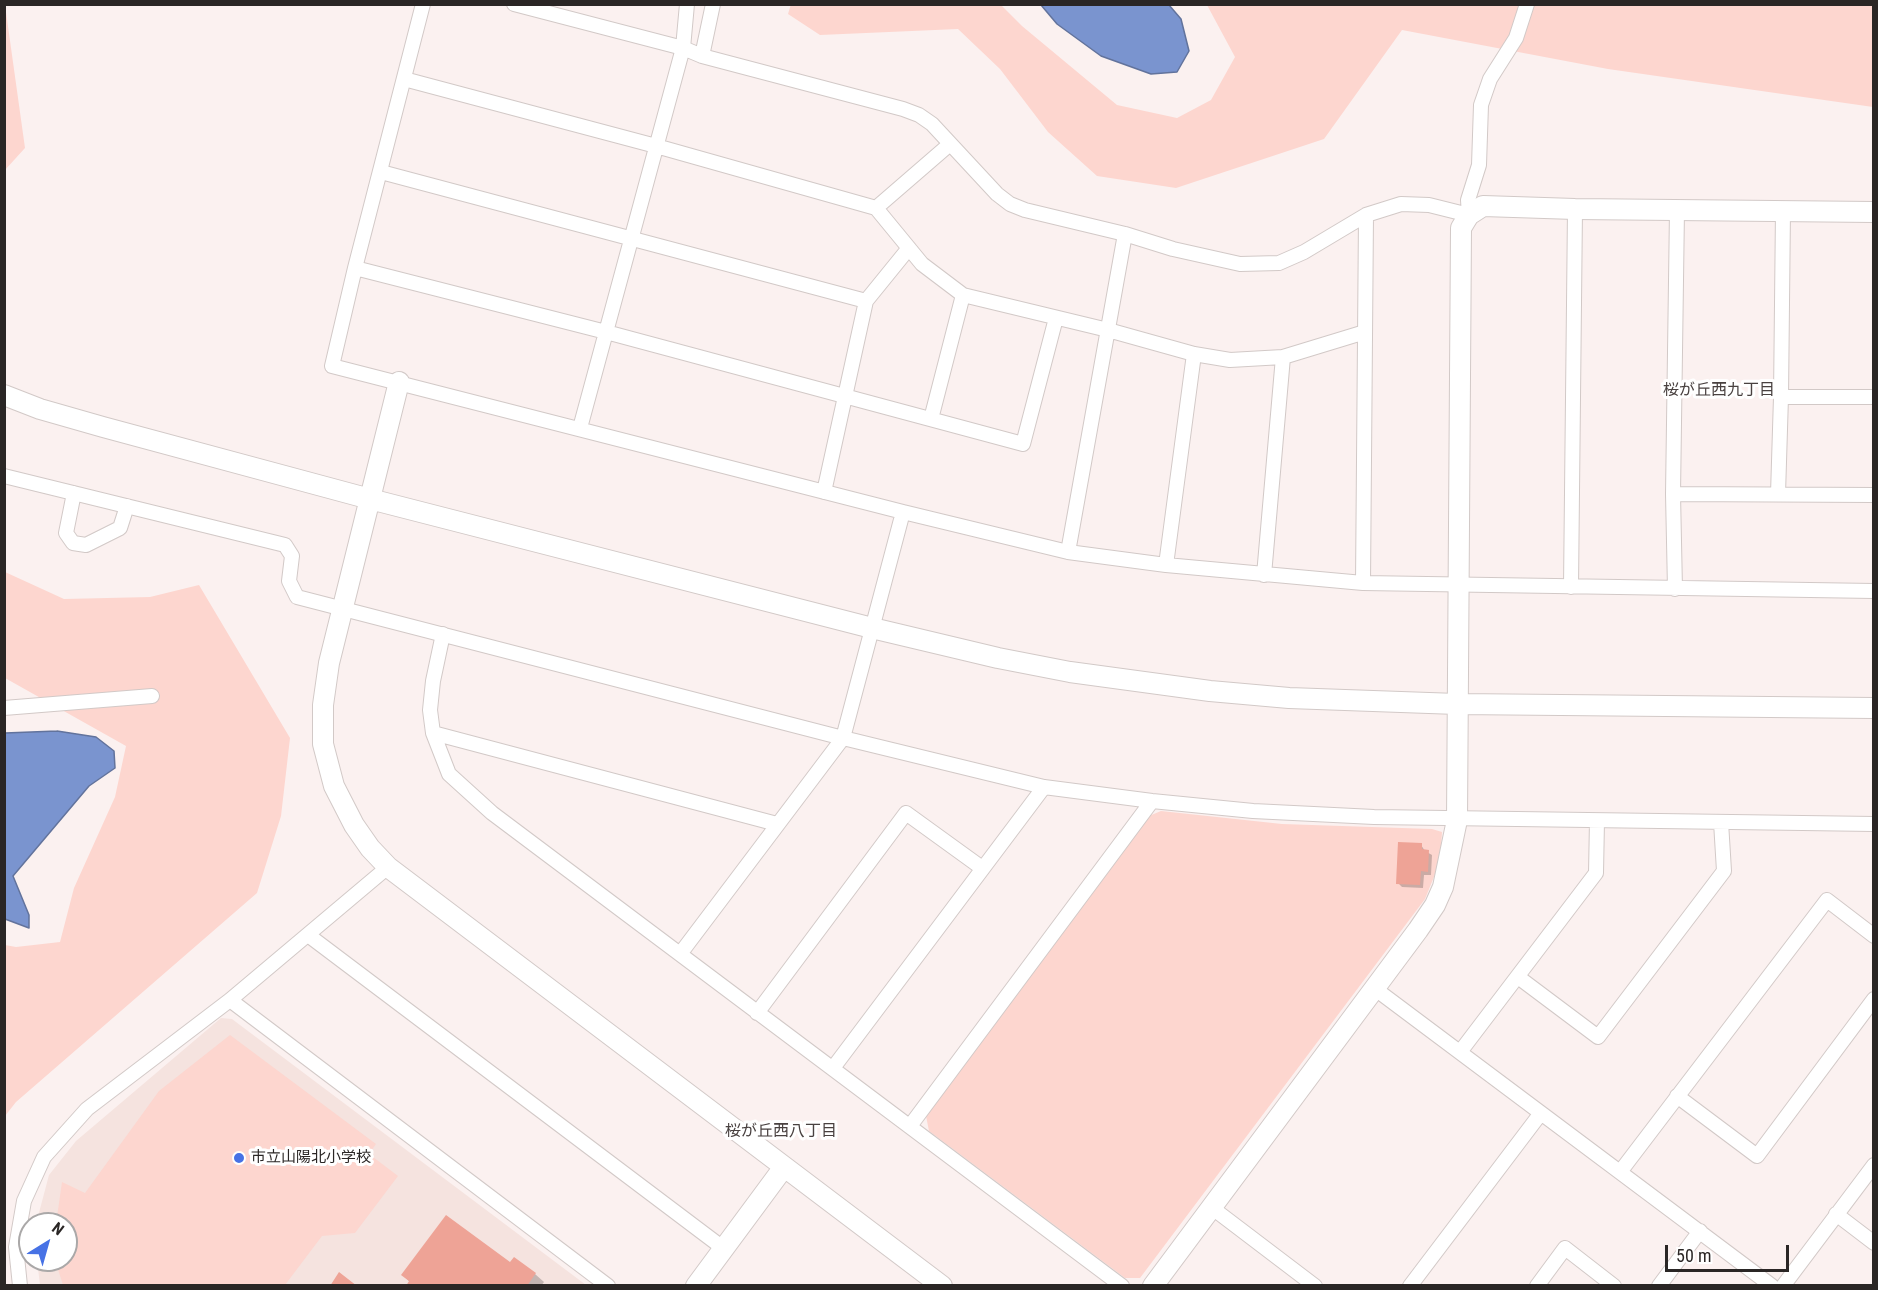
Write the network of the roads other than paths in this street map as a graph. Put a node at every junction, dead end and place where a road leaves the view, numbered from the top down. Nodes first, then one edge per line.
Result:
1 (423, 4) edge
2 (514, 4) edge
3 (687, 4) edge
4 (713, 4) edge
5 (1527, 4) edge
6 (683, 48) junction
7 (702, 56) junction
8 (404, 79) junction
9 (950, 144) junction
10 (656, 146) junction
11 (381, 171) junction
12 (876, 208) junction
13 (1575, 209) junction
14 (1677, 210) junction
15 (1783, 210) junction
16 (1874, 212) edge
17 (1366, 215) junction
18 (1469, 215) junction
19 (1125, 234) junction
20 (631, 238) junction
21 (909, 248) junction
22 (355, 268) junction
23 (963, 295) junction
24 (866, 301) junction
25 (1056, 318) junction
26 (1108, 330) junction
27 (606, 332) junction
28 (1365, 332) junction
29 (1194, 354) junction
30 (1283, 357) junction
31 (399, 382) junction
32 (4, 394) edge
33 (845, 396) junction
34 (1781, 397) junction
35 (1874, 398) edge
36 (931, 419) junction
37 (580, 428) junction
38 (4, 476) edge
39 (824, 492) junction
40 (74, 493) junction
41 (1673, 494) junction
42 (1778, 494) junction
43 (1874, 495) edge
44 (370, 499) junction
45 (127, 506) junction
46 (903, 512) junction
47 (1068, 552) junction
48 (1166, 566) junction
49 (1264, 575) junction
50 (1363, 583) junction
51 (1459, 584) junction
52 (1571, 587) junction
53 (1676, 589) junction
54 (1874, 591) edge
55 (342, 608) junction
56 (872, 628) junction
57 (443, 634) junction
58 (152, 696) dead end
59 (1457, 704) junction
60 (4, 708) edge
61 (1874, 708) edge
62 (433, 734) junction
63 (843, 738) junction
64 (1044, 787) junction
65 (1152, 801) junction
66 (1457, 820) junction
67 (1597, 821) junction
68 (1721, 822) junction
69 (777, 824) junction
70 (1874, 824) edge
71 (388, 867) junction
72 (982, 868) junction
73 (308, 935) junction
74 (1874, 936) edge
75 (680, 954) junction
76 (1518, 977) junction
77 (1374, 987) junction
78 (1874, 999) edge
79 (230, 1000) junction
80 (757, 1013) junction
81 (1460, 1052) junction
82 (833, 1068) junction
83 (1677, 1096) junction
84 (1541, 1113) junction
85 (910, 1126) junction
86 (1874, 1164) edge
87 (784, 1167) junction
88 (1620, 1172) junction
89 (1211, 1207) junction
90 (1836, 1214) junction
91 (1700, 1231) junction
92 (1874, 1243) edge
93 (723, 1248) junction
94 (20, 1286) edge
95 (608, 1286) edge
96 (696, 1286) edge
97 (942, 1286) edge
98 (1122, 1286) edge
99 (1154, 1286) edge
100 (1315, 1286) edge
101 (1410, 1286) edge
102 (1537, 1286) edge
103 (1614, 1286) edge
104 (1659, 1286) edge
105 (1772, 1286) edge
106 (1783, 1286) edge

1 - 8 street
2 - 6 street
3 - 6 street
4 - 7 street
5 - 18 street
6 - 7 street
6 - 10 street
7 - 9 street
8 - 10 street
8 - 11 street
9 - 12 street
9 - 19 street
10 - 12 street
10 - 20 street
11 - 20 street
11 - 22 street
12 - 21 street
13 - 14 street
13 - 18 street
13 - 52 street
14 - 15 street
14 - 41 street
15 - 16 street
15 - 34 street
17 - 18 street
17 - 19 street
17 - 28 street
18 - 51 street
19 - 26 street
20 - 24 street
20 - 27 street
21 - 23 street
21 - 24 street
22 - 27 street
22 - 31 street
23 - 25 street
23 - 36 street
24 - 33 street
25 - 26 street
25 - 36 street
26 - 29 street
26 - 47 street
27 - 33 street
27 - 37 street
28 - 30 street
28 - 50 street
29 - 30 street
29 - 48 street
30 - 49 street
31 - 37 street
31 - 44 street
32 - 44 street
33 - 36 street
33 - 39 street
34 - 35 street
34 - 42 street
37 - 39 street
38 - 40 street
39 - 46 street
40 - 45 street
40 - 45 street
41 - 42 street
41 - 53 street
42 - 43 street
44 - 55 street
44 - 56 street
45 - 55 street
46 - 47 street
46 - 56 street
47 - 48 street
48 - 49 street
49 - 50 street
50 - 51 street
51 - 52 street
51 - 59 street
52 - 53 street
53 - 54 street
55 - 57 street
55 - 71 street
56 - 59 street
56 - 63 street
57 - 62 street
57 - 63 street
58 - 60 street
59 - 61 street
59 - 66 street
62 - 69 street
62 - 75 street
63 - 64 street
63 - 69 street
64 - 65 street
64 - 72 street
65 - 66 street
65 - 85 street
66 - 67 street
66 - 77 street
67 - 68 street
67 - 76 street
68 - 70 street
68 - 76 street
69 - 75 street
71 - 73 street
71 - 87 street
72 - 80 street
72 - 82 street
73 - 79 street
73 - 93 street
74 - 83 street
75 - 80 street
76 - 81 street
77 - 81 street
77 - 89 street
78 - 83 street
79 - 94 street
79 - 95 street
80 - 82 street
81 - 84 street
82 - 85 street
83 - 88 street
84 - 88 street
84 - 101 street
85 - 98 street
86 - 90 street
87 - 93 street
87 - 97 street
88 - 91 street
89 - 99 street
89 - 100 street
90 - 92 street
90 - 106 street
91 - 104 street
91 - 105 street
93 - 96 street
102 - 103 street

